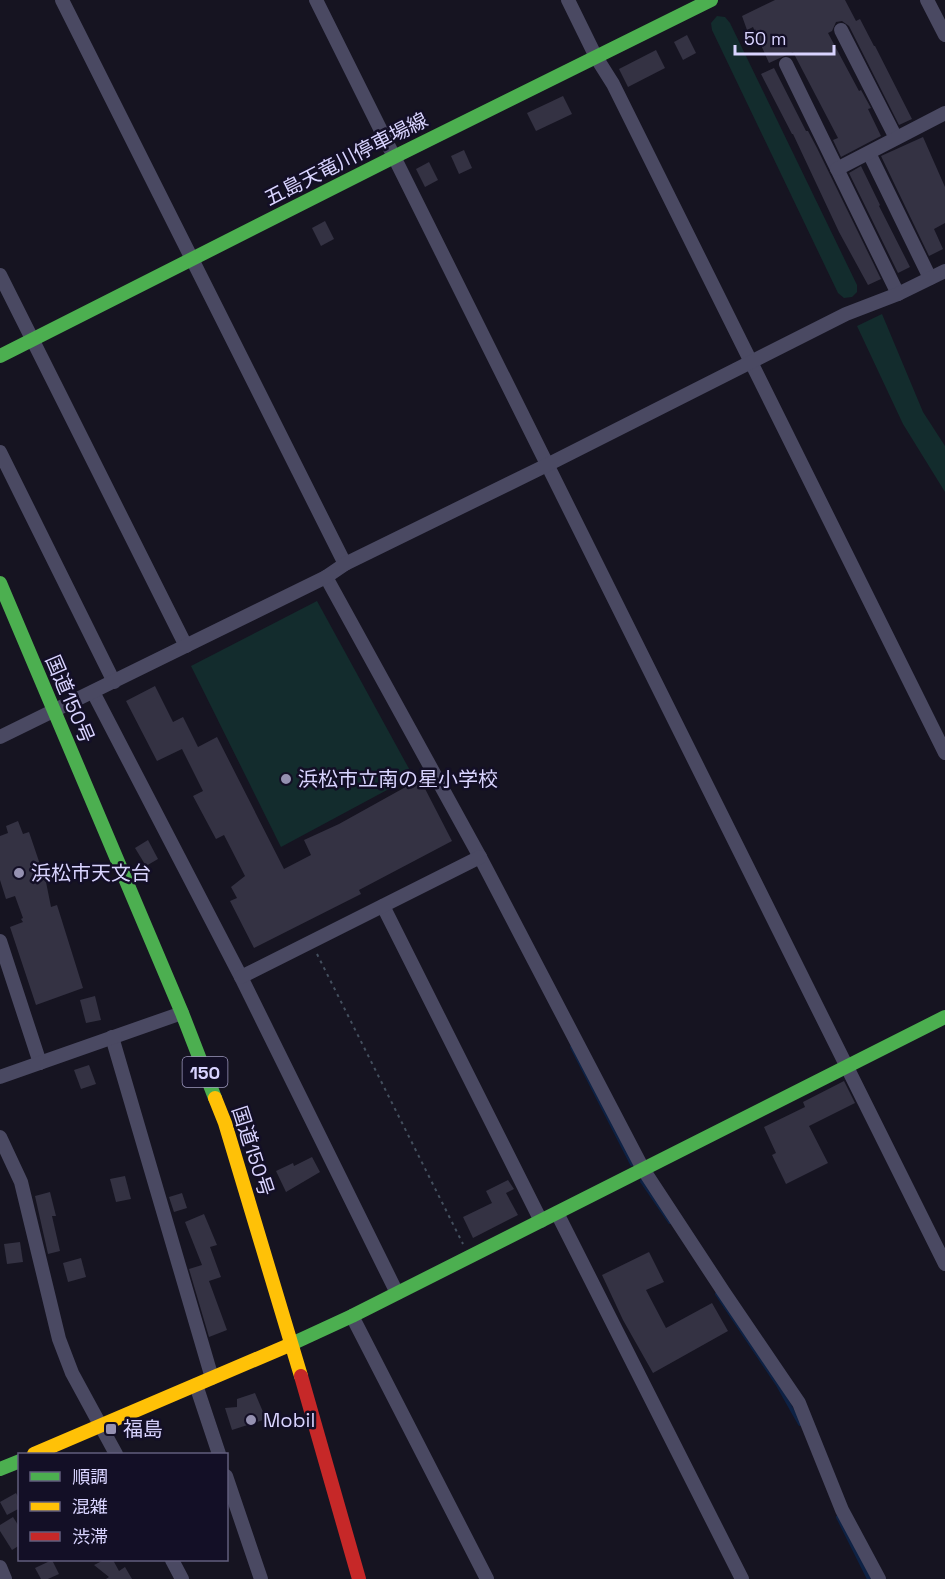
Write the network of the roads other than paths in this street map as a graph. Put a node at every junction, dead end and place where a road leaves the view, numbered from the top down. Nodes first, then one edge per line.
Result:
1 (62, 0) edge
2 (316, 0) edge
3 (568, 0) edge
4 (711, 0) edge
5 (927, 0) edge
6 (944, 28) edge
7 (841, 30) dead end
8 (596, 57) junction
9 (786, 64) dead end
10 (945, 113) edge
11 (896, 138) junction
12 (869, 153) junction
13 (394, 157) junction
14 (837, 169) junction
15 (191, 259) junction
16 (945, 271) edge
17 (0, 275) edge
18 (930, 278) junction
19 (898, 294) junction
20 (32, 339) junction
21 (0, 356) edge
22 (751, 363) junction
23 (0, 452) edge
24 (547, 465) junction
25 (345, 564) junction
26 (326, 577) junction
27 (0, 583) edge
28 (186, 646) junction
29 (114, 682) junction
30 (93, 692) junction
31 (53, 711) junction
32 (0, 737) edge
33 (945, 753) edge
34 (480, 857) junction
35 (383, 906) junction
36 (0, 941) edge
37 (241, 978) junction
38 (182, 1013) junction
39 (945, 1017) edge
40 (112, 1037) junction
41 (40, 1063) junction
42 (847, 1067) junction
43 (0, 1077) edge
44 (0, 1137) edge
45 (644, 1169) junction
46 (557, 1213) junction
47 (541, 1221) junction
48 (945, 1264) edge
49 (396, 1293) junction
50 (352, 1316) junction
51 (292, 1344) junction
52 (212, 1378) junction
53 (196, 1386) junction
54 (101, 1426) junction
55 (39, 1453) edge
56 (115, 1453) edge
57 (218, 1453) edge
58 (18, 1462) edge
59 (0, 1469) edge
60 (228, 1482) edge
61 (173, 1561) edge
62 (0, 1567) edge
63 (5, 1579) edge
64 (182, 1579) edge
65 (261, 1579) edge
66 (359, 1579) edge
67 (487, 1579) edge
68 (742, 1579) edge
69 (879, 1579) edge

1 - 15 street
2 - 13 street
3 - 8 street
4 - 8 main road, 五島天竜川停車場線
5 - 6 street
7 - 11 street
8 - 13 main road, 五島天竜川停車場線
8 - 22 street
9 - 14 street
10 - 11 street
11 - 12 street
12 - 14 street
12 - 18 street
13 - 15 main road, 五島天竜川停車場線
13 - 24 street
14 - 19 street
15 - 20 main road, 五島天竜川停車場線
15 - 25 street
16 - 18 street
17 - 20 street
18 - 19 street
19 - 22 street
20 - 21 main road, 五島天竜川停車場線
20 - 28 street
22 - 24 street
22 - 33 street
23 - 29 street
24 - 25 street
24 - 42 street
25 - 26 street
26 - 28 street
26 - 34 street
27 - 31 main road, 国道150号 / 150
28 - 29 street
29 - 30 street
30 - 31 street
30 - 37 street
31 - 32 street
31 - 38 main road, 国道150号 / 150
34 - 35 street
34 - 45 street
35 - 37 street
35 - 47 street
36 - 41 street
37 - 49 street
38 - 40 street
38 - 51 main road, 国道150号 / 150
39 - 42 main road
40 - 41 street
40 - 52 street
41 - 43 street
42 - 45 main road
42 - 48 street
44 - 54 street
45 - 46 main road
45 - 69 street
46 - 47 main road
46 - 68 street
47 - 49 main road
49 - 50 main road
50 - 51 main road
50 - 67 street
51 - 52 main road
51 - 66 main road, 国道150号 / 150
52 - 53 main road
53 - 54 main road
53 - 57 street
54 - 55 main road
54 - 56 street
58 - 59 main road
60 - 65 street
61 - 64 street
62 - 63 street

